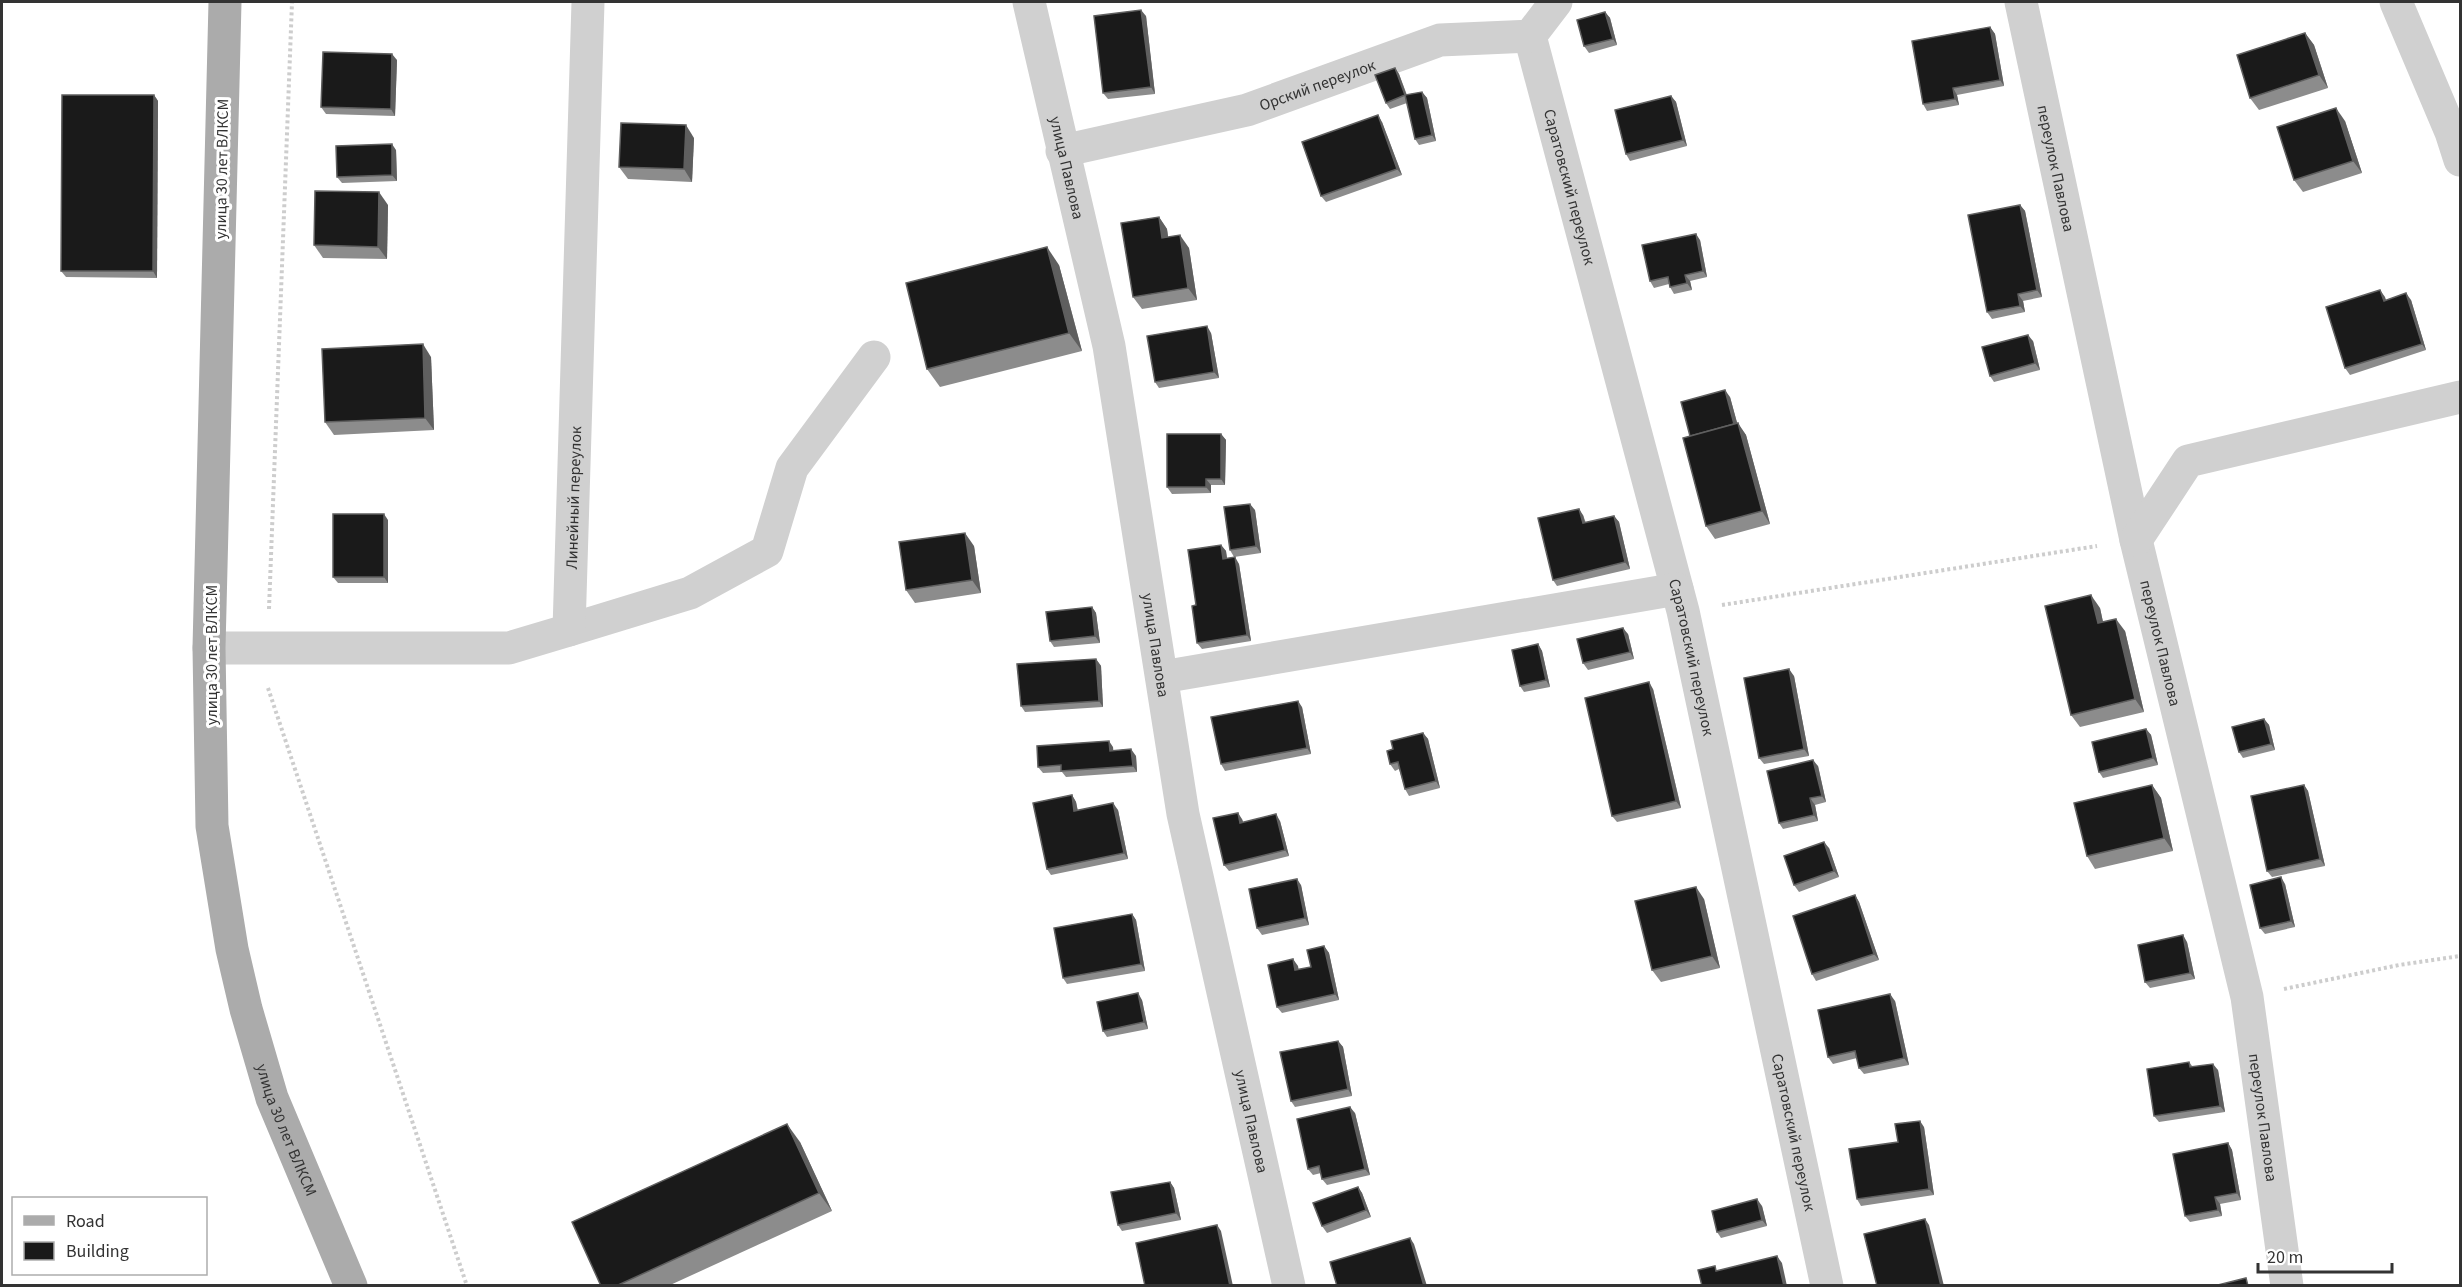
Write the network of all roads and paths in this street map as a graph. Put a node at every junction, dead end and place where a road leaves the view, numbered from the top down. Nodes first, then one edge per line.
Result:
1 (225, 2) edge
2 (588, 2) edge
3 (1029, 2) edge
4 (1556, 2) edge
5 (2021, 2) edge
6 (2396, 2) edge
7 (1530, 36) junction
8 (2457, 140) edge
9 (1062, 151) junction
10 (874, 357) dead end
11 (2460, 397) edge
12 (2136, 540) junction
13 (1680, 600) junction
14 (569, 630) junction
15 (209, 648) junction
16 (1162, 677) junction
17 (2460, 956) edge
18 (2247, 997) junction
19 (351, 1286) edge
20 (1289, 1286) edge
21 (1827, 1286) edge
22 (2287, 1286) edge

1 - 15 main road, улица 30 лет ВЛКСМ
2 - 14 street, Линейный переулок
3 - 9 street, улица Павлова
4 - 7 street
5 - 12 street, переулок Павлова
6 - 8 street
7 - 9 street, Орский переулок
7 - 13 street, Саратовский переулок
9 - 16 street, улица Павлова
10 - 14 street
11 - 12 street
12 - 13 path
12 - 18 street, переулок Павлова
13 - 16 street
13 - 21 street, Саратовский переулок
14 - 15 street
15 - 19 main road, улица 30 лет ВЛКСМ
16 - 20 street, улица Павлова
17 - 18 path
18 - 22 street, переулок Павлова

